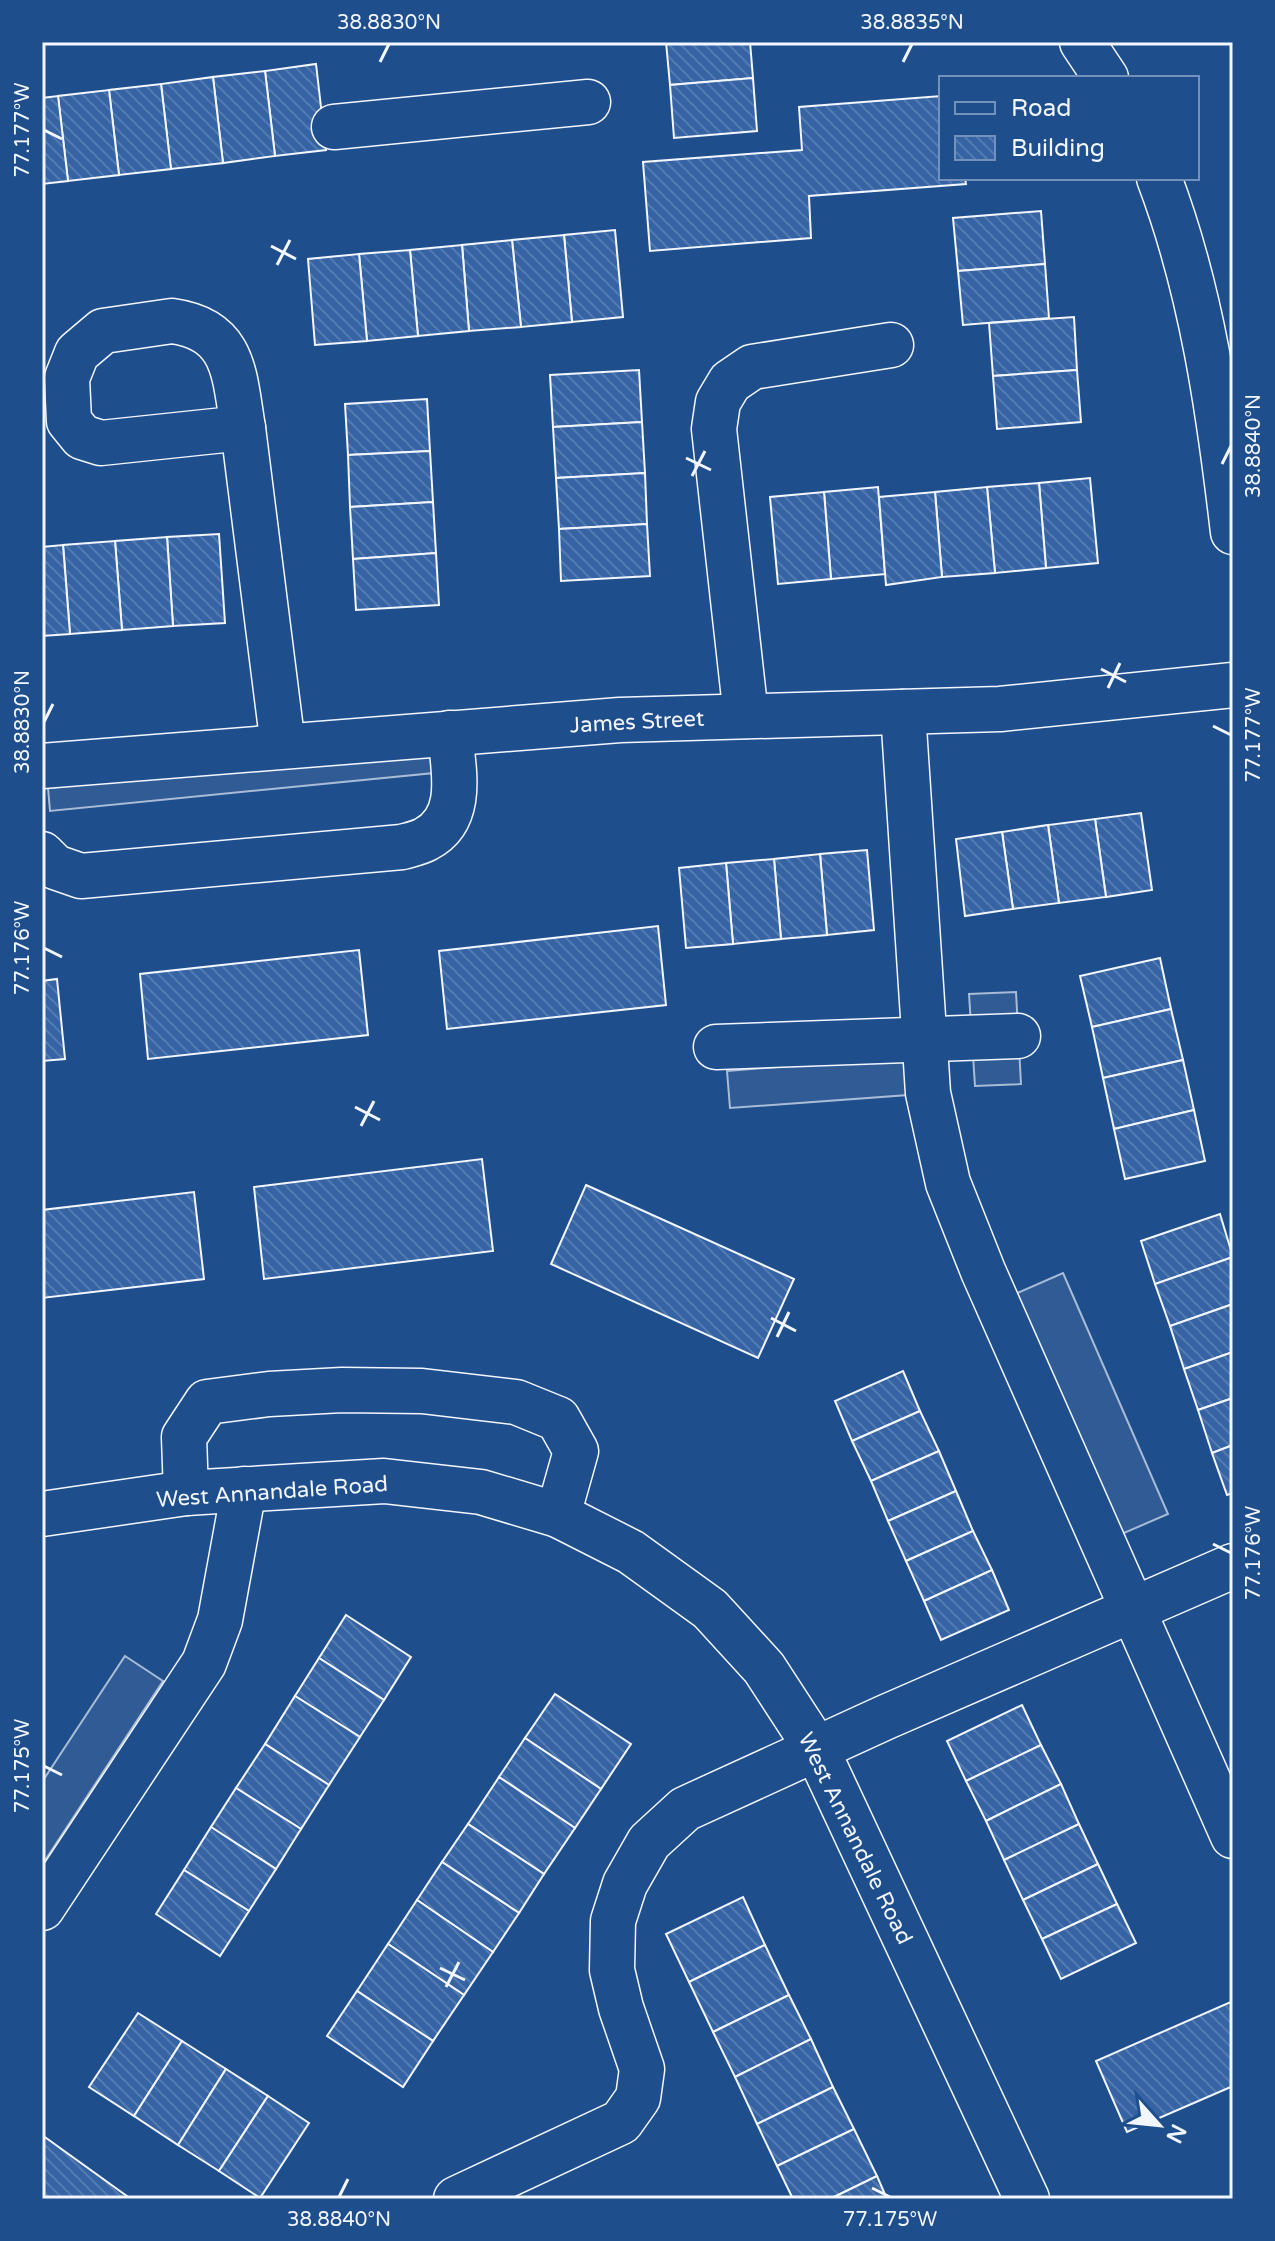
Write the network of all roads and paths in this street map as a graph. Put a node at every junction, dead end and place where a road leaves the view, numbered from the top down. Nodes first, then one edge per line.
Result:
1 (1082, 42) edge
2 (1105, 76) edge
3 (588, 102) dead end
4 (334, 127) dead end
5 (1160, 180) edge
6 (891, 345) dead end
7 (243, 428) dead end
8 (1228, 445) edge
9 (1233, 532) edge
10 (1233, 685) edge
11 (903, 712) junction
12 (746, 716) junction
13 (450, 733) junction
14 (283, 746) junction
15 (42, 766) edge
16 (42, 854) edge
17 (1018, 1036) dead end
18 (924, 1038) junction
19 (716, 1047) dead end
20 (244, 1489) junction
21 (186, 1493) junction
22 (42, 1514) edge
23 (558, 1515) junction
24 (1233, 1566) edge
25 (1133, 1608) junction
26 (816, 1748) junction
27 (1233, 1836) edge
28 (42, 1908) edge
29 (456, 2199) edge
30 (1027, 2199) edge

1 - 2 street
3 - 4 street
5 - 8 street
6 - 12 street
7 - 14 street
8 - 9 street
10 - 11 street, James Street
11 - 12 street, James Street
11 - 18 street
12 - 13 street, James Street
13 - 14 street, James Street
13 - 16 street
14 - 15 street, James Street
17 - 18 street
18 - 19 street
18 - 25 street
20 - 21 street, West Annandale Road
20 - 23 street, West Annandale Road
20 - 28 street
21 - 22 street, West Annandale Road
21 - 23 street
23 - 26 street, West Annandale Road
24 - 25 street
25 - 26 street
25 - 27 street
26 - 29 street
26 - 30 street, West Annandale Road

